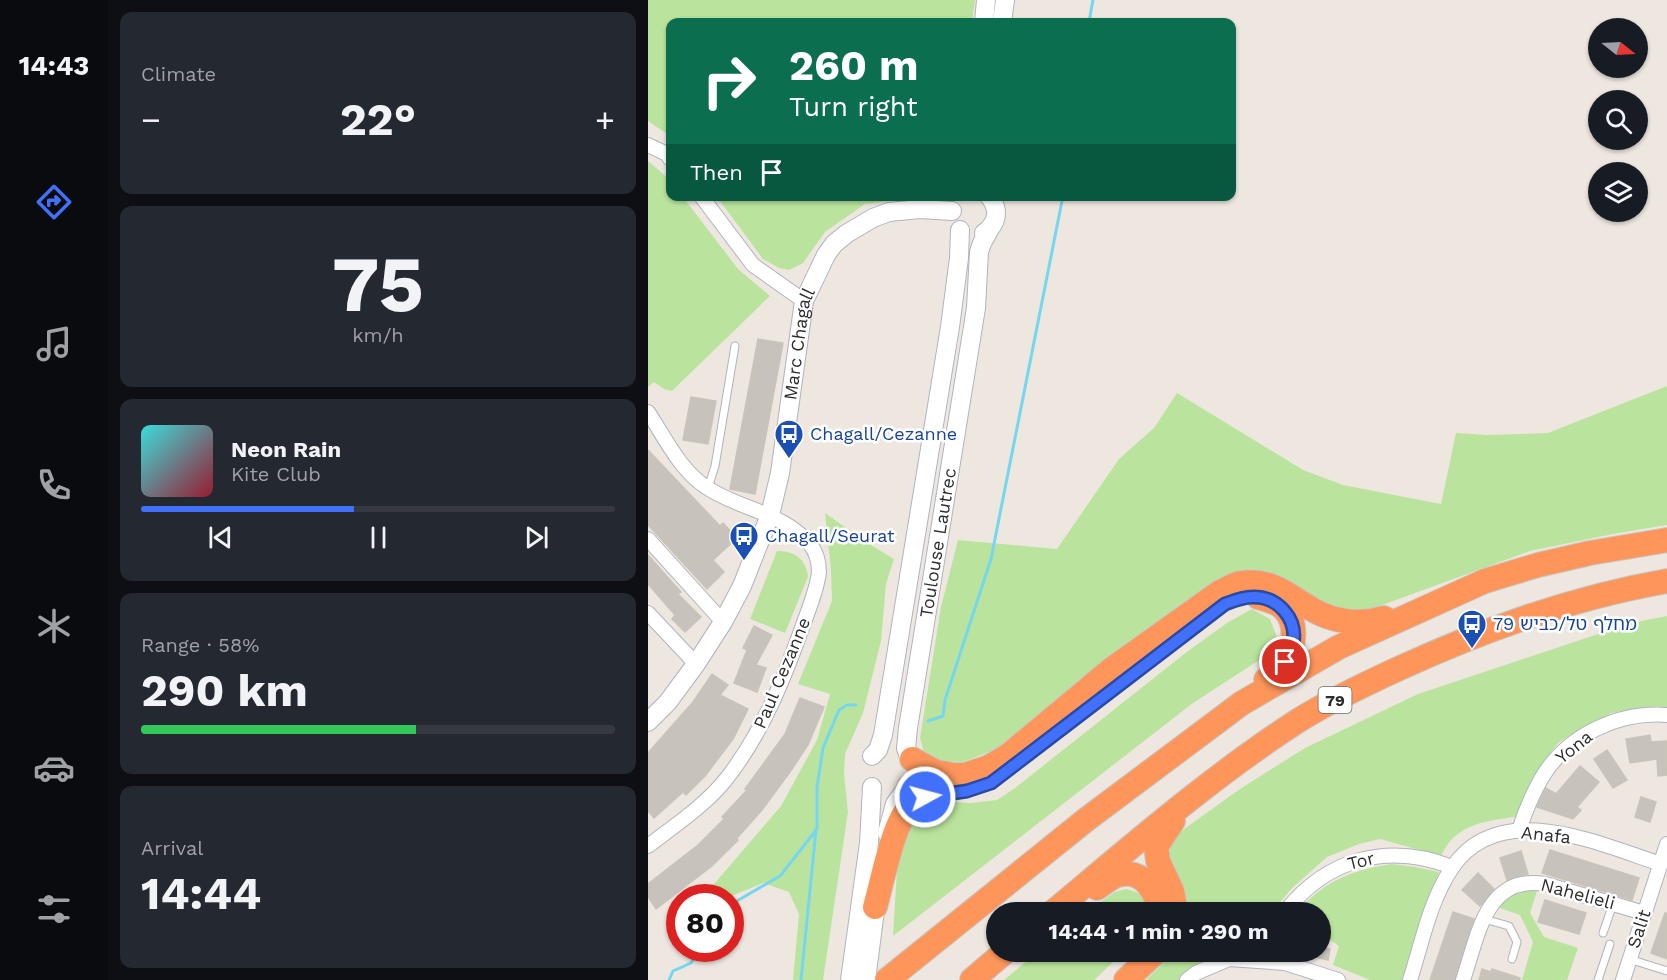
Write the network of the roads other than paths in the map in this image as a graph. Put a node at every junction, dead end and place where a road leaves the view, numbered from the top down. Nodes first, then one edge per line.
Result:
1 (987, 0) edge
2 (1005, 0) edge
3 (985, 18) edge
4 (1003, 18) edge
5 (648, 145) edge
6 (666, 154) edge
7 (705, 201) edge
8 (992, 201) edge
9 (956, 204) edge
10 (992, 225) junction
11 (960, 230) junction
12 (804, 301) junction
13 (735, 346) dead end
14 (648, 412) edge
15 (708, 488) junction
16 (770, 515) junction
17 (648, 539) edge
18 (1667, 540) edge
19 (1667, 581) edge
20 (1450, 597) junction
21 (648, 613) edge
22 (723, 622) junction
23 (696, 664) junction
24 (1242, 704) junction
25 (1667, 715) edge
26 (648, 722) edge
27 (872, 756) junction
28 (910, 757) junction
29 (1004, 774) junction
30 (872, 787) junction
31 (906, 790) junction
32 (1187, 801) junction
33 (1519, 830) junction
34 (1667, 844) edge
35 (648, 846) edge
36 (1452, 867) junction
37 (1662, 871) edge
38 (1065, 902) edge
39 (1078, 902) edge
40 (1156, 902) edge
41 (1174, 902) edge
42 (1293, 902) edge
43 (1614, 904) junction
44 (875, 907) junction
45 (1644, 913) junction
46 (1484, 920) junction
47 (1603, 933) dead end
48 (1610, 944) dead end
49 (1512, 959) dead end
50 (1629, 959) junction
51 (994, 962) edge
52 (1127, 962) edge
53 (1145, 962) edge
54 (1219, 962) edge
55 (1282, 962) edge
56 (1667, 971) edge
57 (850, 980) edge
58 (866, 980) edge
59 (887, 980) edge
60 (972, 980) edge
61 (1108, 980) edge
62 (1126, 980) edge
63 (1187, 980) edge
64 (1338, 980) edge
65 (1410, 980) edge
66 (1463, 980) edge
67 (1598, 980) edge
68 (1623, 980) edge

1 - 3 main road
2 - 4 main road
5 - 6 street
7 - 12 street
8 - 10 main road
9 - 11 main road
9 - 12 main road, Marc Chagall
10 - 11 main road
10 - 28 main road, Toulouse Lautrec
11 - 27 main road, Toulouse Lautrec
12 - 16 main road, Marc Chagall
13 - 15 lane
14 - 15 street, Paul Cezanne
15 - 16 street, Paul Cezanne
16 - 22 main road, Marc Chagall
16 - 35 street, Paul Cezanne
17 - 22 street
18 - 20 highway, 79
19 - 32 highway, 79
20 - 24 highway, 79
20 - 28 highway
21 - 23 street
22 - 23 main road, Marc Chagall
23 - 26 main road, Marc Chagall
24 - 29 highway
24 - 59 highway, 79
25 - 33 street, Yona
27 - 28 main road
27 - 30 main road
28 - 31 main road
29 - 31 highway
29 - 44 highway
30 - 31 main road
30 - 57 main road
31 - 44 main road
32 - 38 highway, 79
32 - 41 highway
33 - 36 street, Anafa
33 - 37 street, Anafa
34 - 37 street, Salit
36 - 42 street, Tor
36 - 65 street, Anafa
37 - 45 street, Salit
39 - 40 highway
43 - 45 street, Nahelieli
43 - 46 street, Nahelieli
43 - 47 lane
44 - 58 main road
45 - 50 street, Salit
46 - 49 lane
46 - 66 street, Nahelieli
48 - 67 lane
50 - 56 lane
50 - 68 street, Salit
51 - 60 highway
52 - 61 highway
53 - 62 highway
54 - 63 street
55 - 64 street

